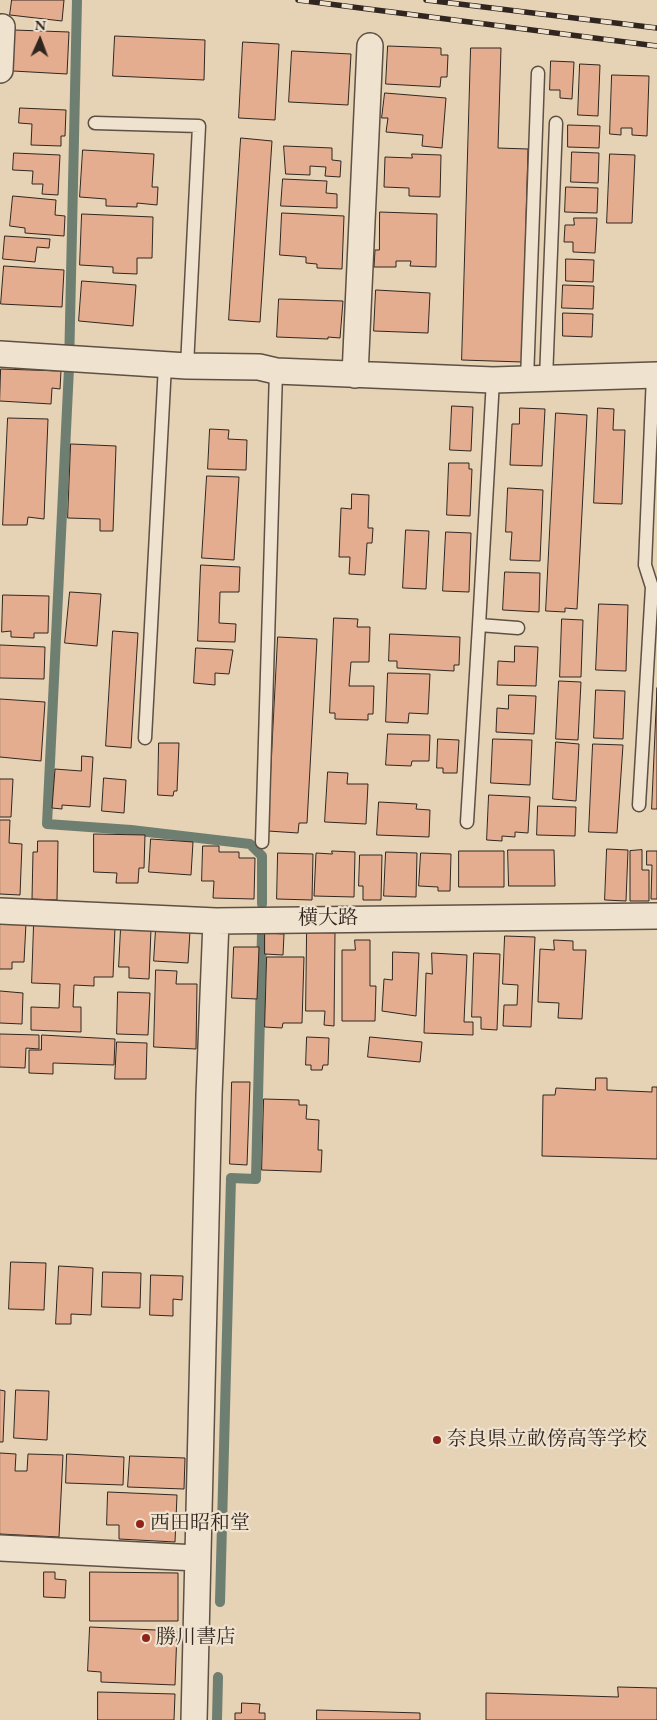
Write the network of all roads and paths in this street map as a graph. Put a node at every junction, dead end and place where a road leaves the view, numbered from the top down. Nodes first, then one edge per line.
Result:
1 (2, 27) dead end
2 (370, 46) dead end
3 (0, 70) edge
4 (538, 73) dead end
5 (95, 123) dead end
6 (556, 123) dead end
7 (0, 354) edge
8 (176, 366) junction
9 (276, 372) junction
10 (355, 375) junction
11 (655, 375) edge
12 (537, 379) junction
13 (494, 380) junction
14 (479, 625) junction
15 (518, 628) dead end
16 (145, 738) dead end
17 (638, 805) dead end
18 (468, 822) dead end
19 (262, 842) dead end
20 (0, 911) edge
21 (657, 916) edge
22 (216, 921) junction
23 (0, 1548) edge
24 (197, 1558) junction
25 (194, 1720) edge

1 - 3 street
2 - 10 street
4 - 12 lane
5 - 8 lane
6 - 12 lane
7 - 8 street
8 - 9 street
8 - 16 lane
9 - 10 street
9 - 19 lane
10 - 13 street
11 - 12 street
11 - 17 lane
12 - 13 street
13 - 14 lane
14 - 15 lane
14 - 18 lane
20 - 22 street, 横大路
21 - 22 street, 横大路
22 - 24 street
23 - 24 street
24 - 25 street

